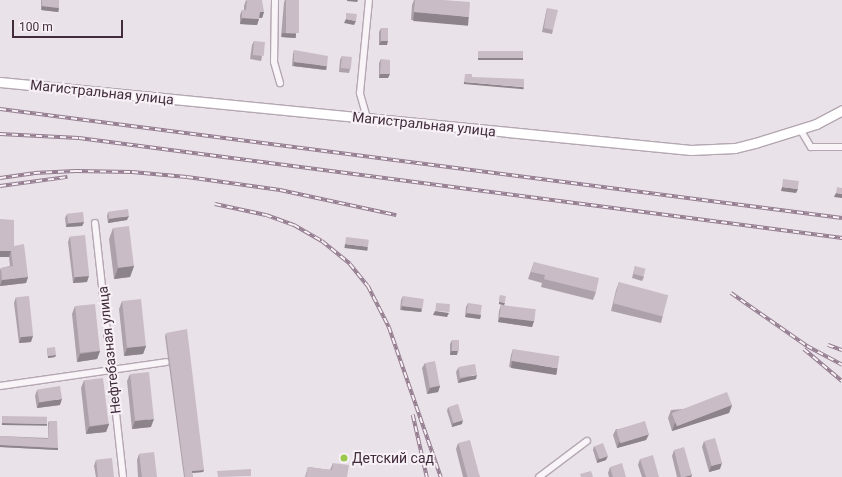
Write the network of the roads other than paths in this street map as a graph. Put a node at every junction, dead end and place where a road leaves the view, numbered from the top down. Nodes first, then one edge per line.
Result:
1 (275, 0) edge
2 (369, 0) edge
3 (0, 82) edge
4 (280, 84) dead end
5 (842, 110) edge
6 (367, 118) junction
7 (800, 129) junction
8 (842, 146) edge
9 (96, 223) dead end
10 (166, 362) dead end
11 (112, 368) junction
12 (0, 386) edge
13 (587, 441) dead end
14 (123, 477) edge
15 (540, 477) edge

1 - 4 street
2 - 6 street
3 - 6 main road, Магистральная улица
5 - 7 main road, Магистральная улица
6 - 7 main road, Магистральная улица
7 - 8 street
9 - 11 street, Нефтебазная улица
10 - 11 street
11 - 12 street
11 - 14 street, Нефтебазная улица
13 - 15 street

